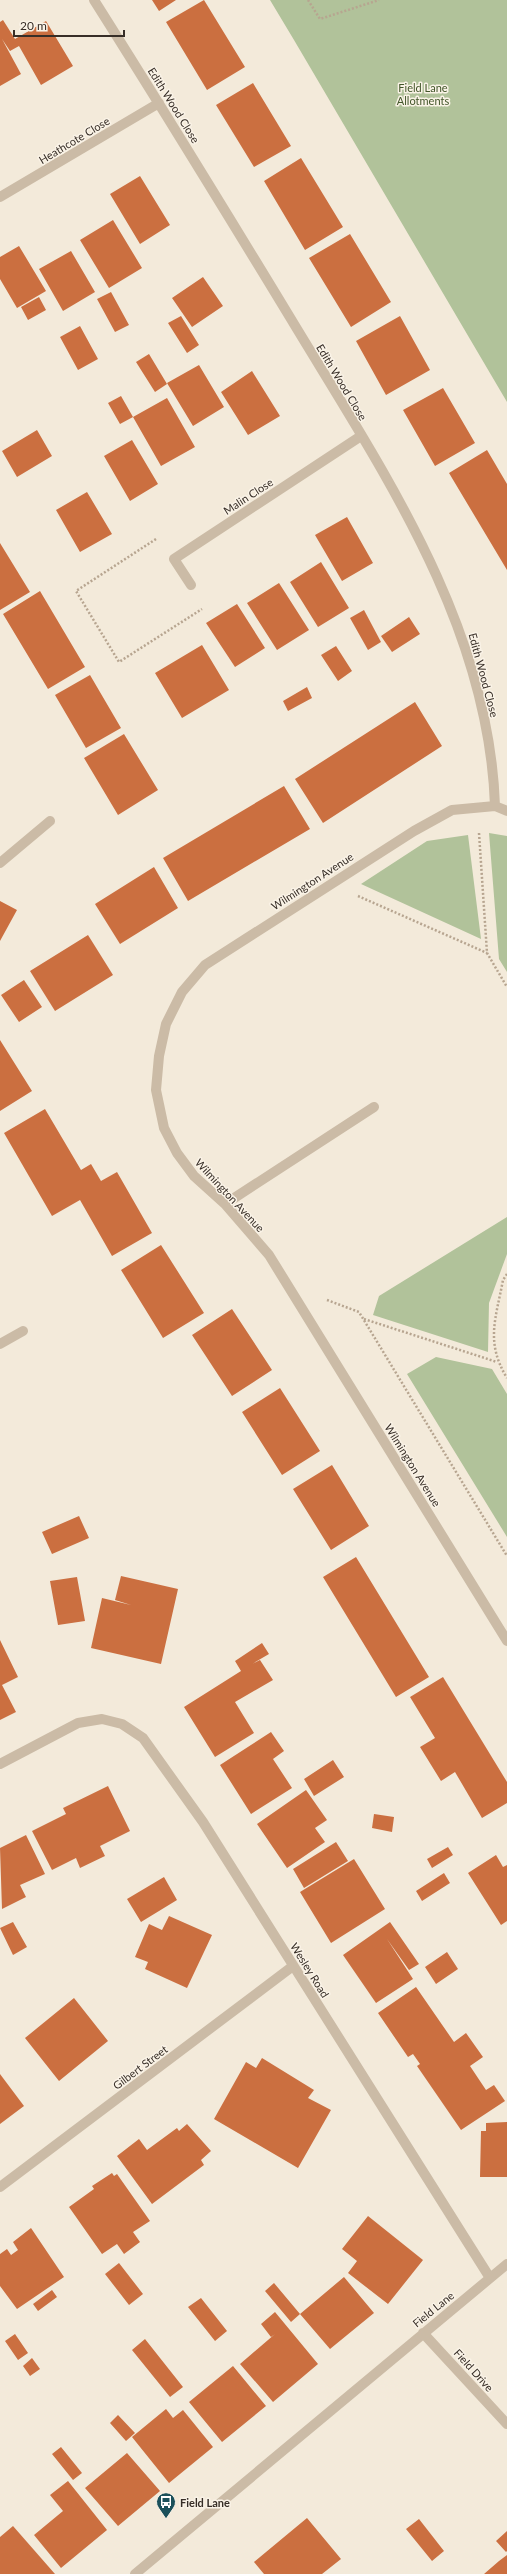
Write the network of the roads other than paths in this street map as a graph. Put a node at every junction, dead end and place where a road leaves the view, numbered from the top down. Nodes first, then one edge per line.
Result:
1 (94, 0) edge
2 (159, 103) junction
3 (0, 197) edge
4 (361, 436) junction
5 (191, 584) road end
6 (495, 806) junction
7 (507, 811) edge
8 (50, 821) dead end
9 (0, 863) edge
10 (374, 1107) dead end
11 (225, 1204) junction
12 (23, 1331) dead end
13 (0, 1344) edge
14 (507, 1641) edge
15 (0, 1764) edge
16 (293, 1966) junction
17 (0, 2187) edge
18 (507, 2264) edge
19 (490, 2278) junction
20 (423, 2333) junction
21 (507, 2424) edge
22 (135, 2574) edge

1 - 2 street, Edith Wood Close
2 - 3 street, Heathcote Close
2 - 4 street, Edith Wood Close
4 - 5 street, Malin Close
4 - 6 street, Edith Wood Close
6 - 7 street, Wilmington Avenue
6 - 11 street, Wilmington Avenue
8 - 9 street
10 - 11 street
11 - 14 street, Wilmington Avenue
12 - 13 street
15 - 16 street, Wesley Road
16 - 17 street, Gilbert Street
16 - 19 street, Wesley Road
18 - 19 street, Field Lane
19 - 20 street, Field Lane
20 - 21 street, Field Drive
20 - 22 street, Field Lane

